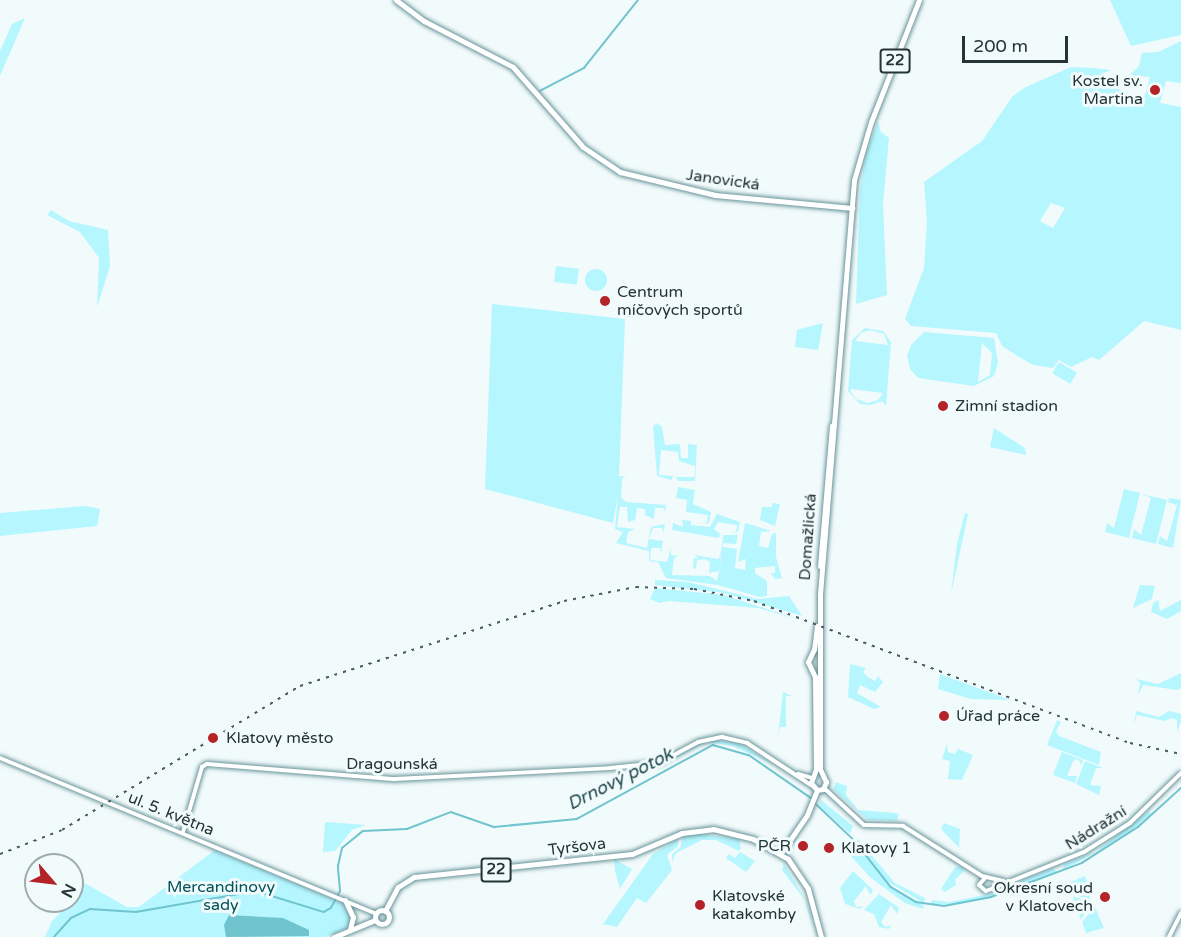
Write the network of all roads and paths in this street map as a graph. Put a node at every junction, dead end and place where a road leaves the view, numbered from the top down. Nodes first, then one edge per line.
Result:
1 (396, 0) edge
2 (919, 0) edge
3 (852, 208) junction
4 (834, 419) junction
5 (810, 657) junction
6 (820, 657) junction
7 (821, 667) junction
8 (813, 669) junction
9 (0, 758) edge
10 (795, 773) junction
11 (1181, 773) edge
12 (822, 776) junction
13 (813, 777) junction
14 (811, 785) junction
15 (824, 788) junction
16 (817, 790) junction
17 (183, 832) junction
18 (781, 853) junction
19 (970, 868) junction
20 (987, 879) junction
21 (980, 881) junction
22 (1010, 881) junction
23 (992, 887) junction
24 (344, 900) junction
25 (385, 911) junction
26 (1181, 914) edge
27 (376, 917) junction
28 (349, 930) junction
29 (334, 937) edge
30 (820, 937) edge
31 (1169, 937) edge

1 - 3 main road, Janovická
2 - 3 main road, 22
3 - 4 main road, Domažlická / 22
4 - 5 main road, Domažlická / 22
4 - 6 main road, Domažlická / 22
5 - 6 main road
5 - 8 main road, 22
6 - 7 main road, 22
7 - 8 main road
7 - 12 main road, 22
8 - 13 main road, 22
9 - 17 street, ul. 5. května
10 - 13 street
10 - 14 street
10 - 17 street, Dragounská
11 - 22 street, Nádražní
12 - 13 main road
12 - 15 main road, 22
13 - 14 main road, 22
14 - 16 main road
15 - 16 main road
15 - 19 street, Nádražní
16 - 18 main road
17 - 24 street, ul. 5. května
18 - 25 main road, Tyršova / 22
18 - 30 main road
19 - 20 street, Nádražní
19 - 21 street, Nádražní
20 - 21 street
20 - 22 street, Nádražní
20 - 23 street
21 - 23 street, Nádražní
22 - 23 street, Nádražní
24 - 27 street, ul. 5. května
24 - 28 main road
25 - 27 main road, 22
25 - 27 main road, 22
26 - 31 street
27 - 28 main road, 22
28 - 29 main road, 22

